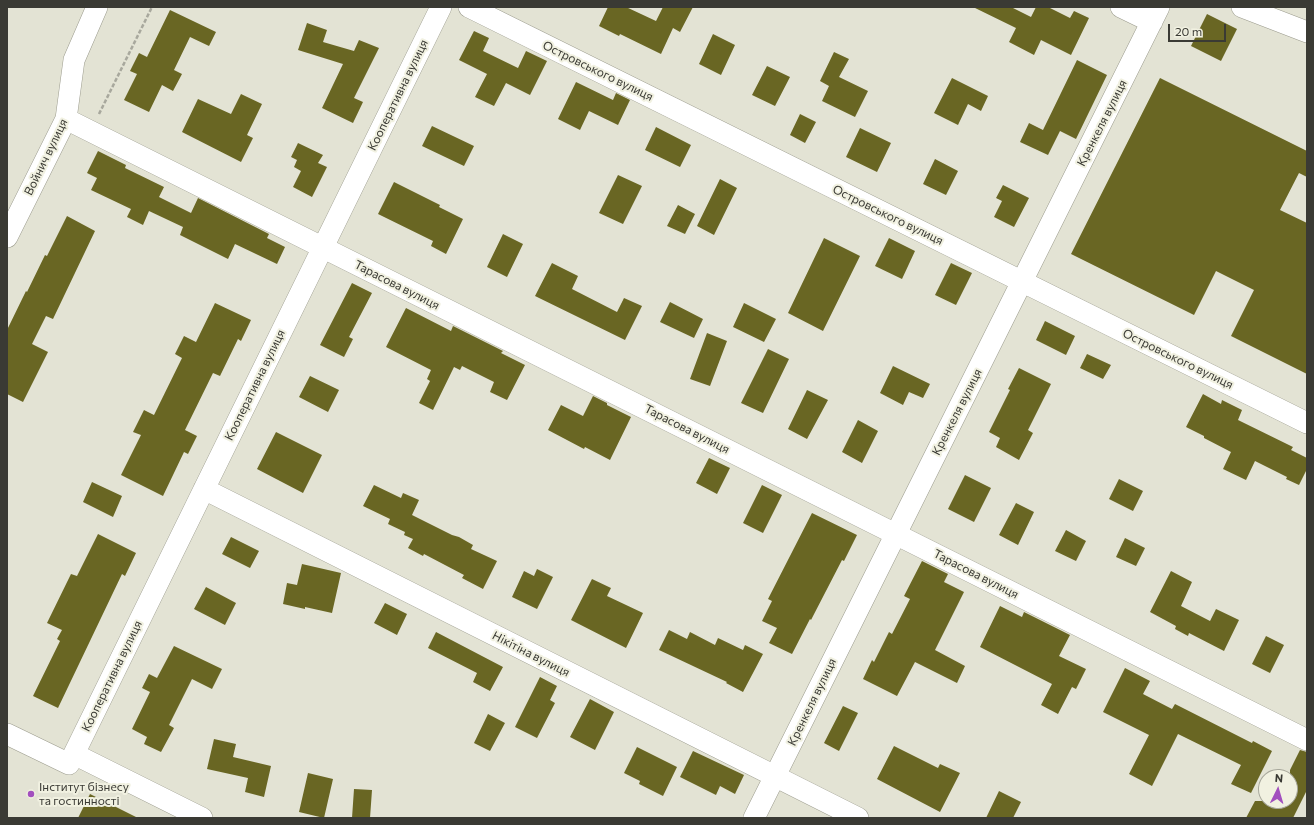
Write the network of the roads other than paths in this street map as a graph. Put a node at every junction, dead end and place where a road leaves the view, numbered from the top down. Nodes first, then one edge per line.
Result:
1 (97, 7) edge
2 (441, 7) edge
3 (468, 7) edge
4 (1121, 7) edge
5 (1242, 7) edge
6 (1156, 14) edge
7 (1307, 32) edge
8 (66, 119) junction
9 (7, 236) edge
10 (323, 248) junction
11 (1022, 282) junction
12 (1307, 423) edge
13 (204, 489) junction
14 (896, 534) junction
15 (7, 734) edge
16 (1307, 740) edge
17 (72, 759) junction
18 (775, 776) junction
19 (202, 818) edge
20 (754, 818) edge
21 (858, 818) edge

1 - 8 street, Войнич вулиця
2 - 10 street, Кооперативна вулиця
3 - 11 street, Островського вулиця
4 - 6 street
5 - 7 street
6 - 11 street, Кренкеля вулиця
8 - 9 street, Войнич вулиця
8 - 10 street, Тарасова вулиця
10 - 13 street, Кооперативна вулиця
10 - 14 street, Тарасова вулиця
11 - 12 street, Островського вулиця
11 - 14 street, Кренкеля вулиця
13 - 17 street, Кооперативна вулиця
13 - 18 street, Нікітіна вулиця
14 - 16 street, Тарасова вулиця
14 - 18 street, Кренкеля вулиця
15 - 17 street
17 - 19 street
18 - 20 street, Кренкеля вулиця
18 - 21 street, Нікітіна вулиця

